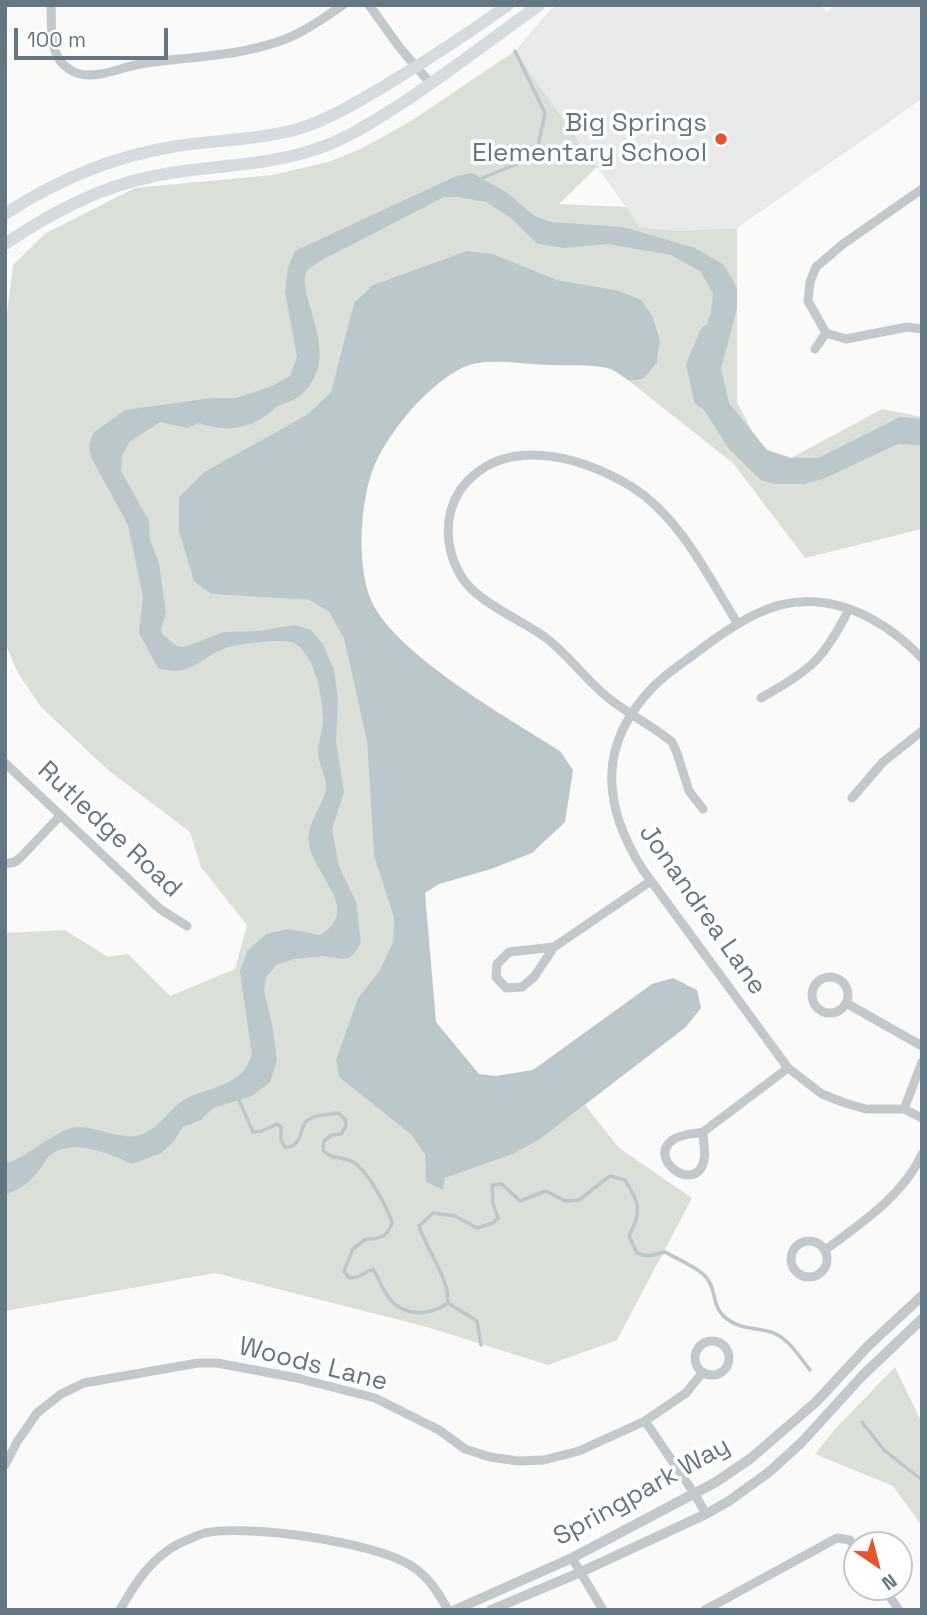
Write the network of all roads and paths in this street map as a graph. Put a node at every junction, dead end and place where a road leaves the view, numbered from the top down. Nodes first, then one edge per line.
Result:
1 (51, 5) edge
2 (343, 5) edge
3 (369, 5) edge
4 (508, 5) edge
5 (539, 5) edge
6 (416, 67) junction
7 (430, 84) junction
8 (922, 189) edge
9 (26, 200) junction
10 (5, 214) edge
11 (37, 223) junction
12 (5, 244) edge
13 (922, 328) edge
14 (826, 333) junction
15 (815, 349) dead end
16 (849, 608) junction
17 (738, 624) junction
18 (922, 658) edge
19 (761, 698) dead end
20 (632, 715) junction
21 (922, 731) edge
22 (5, 762) edge
23 (852, 798) dead end
24 (703, 809) dead end
25 (60, 816) junction
26 (5, 864) edge
27 (651, 881) junction
28 (187, 926) dead end
29 (554, 947) junction
30 (846, 1003) junction
31 (922, 1046) edge
32 (922, 1062) edge
33 (789, 1069) junction
34 (904, 1109) junction
35 (922, 1118) edge
36 (703, 1132) junction
37 (922, 1154) edge
38 (825, 1250) junction
39 (922, 1296) edge
40 (922, 1319) edge
41 (702, 1373) dead end
42 (645, 1422) junction
43 (5, 1465) edge
44 (694, 1493) junction
45 (706, 1514) junction
46 (843, 1539) edge
47 (572, 1558) junction
48 (581, 1572) junction
49 (120, 1610) edge
50 (448, 1610) edge
51 (455, 1610) edge
52 (492, 1610) edge
53 (603, 1610) edge
54 (705, 1610) edge

1 - 2 street
3 - 6 street
4 - 6 main road
5 - 7 main road
6 - 7 street
6 - 9 main road
7 - 11 main road
8 - 14 street
9 - 10 main road
9 - 11 main road
11 - 12 main road
13 - 14 street
14 - 15 street
16 - 17 street, Jonandrea Lane
16 - 18 street, Jonandrea Lane
16 - 19 street
17 - 20 street, Jonandrea Lane
17 - 20 street
20 - 24 street
20 - 27 street, Jonandrea Lane
21 - 23 street
22 - 25 street, Rutledge Road
25 - 26 street
25 - 28 street, Rutledge Road
27 - 29 street
27 - 33 street, Jonandrea Lane
29 - 29 street
30 - 30 street
30 - 31 street
32 - 34 street
33 - 34 street, Jonandrea Lane
33 - 36 street
34 - 35 street, Jonandrea Lane
36 - 36 street
37 - 38 street
38 - 38 street
39 - 44 street, Springpark Way
40 - 45 street, Springpark Way
41 - 42 street, Woods Lane
42 - 43 street, Woods Lane
42 - 44 street
44 - 45 street
44 - 47 street, Springpark Way
45 - 48 street, Springpark Way
46 - 54 street
47 - 48 street
47 - 51 street, Springpark Way
48 - 52 street, Springpark Way
48 - 53 street
49 - 50 street

